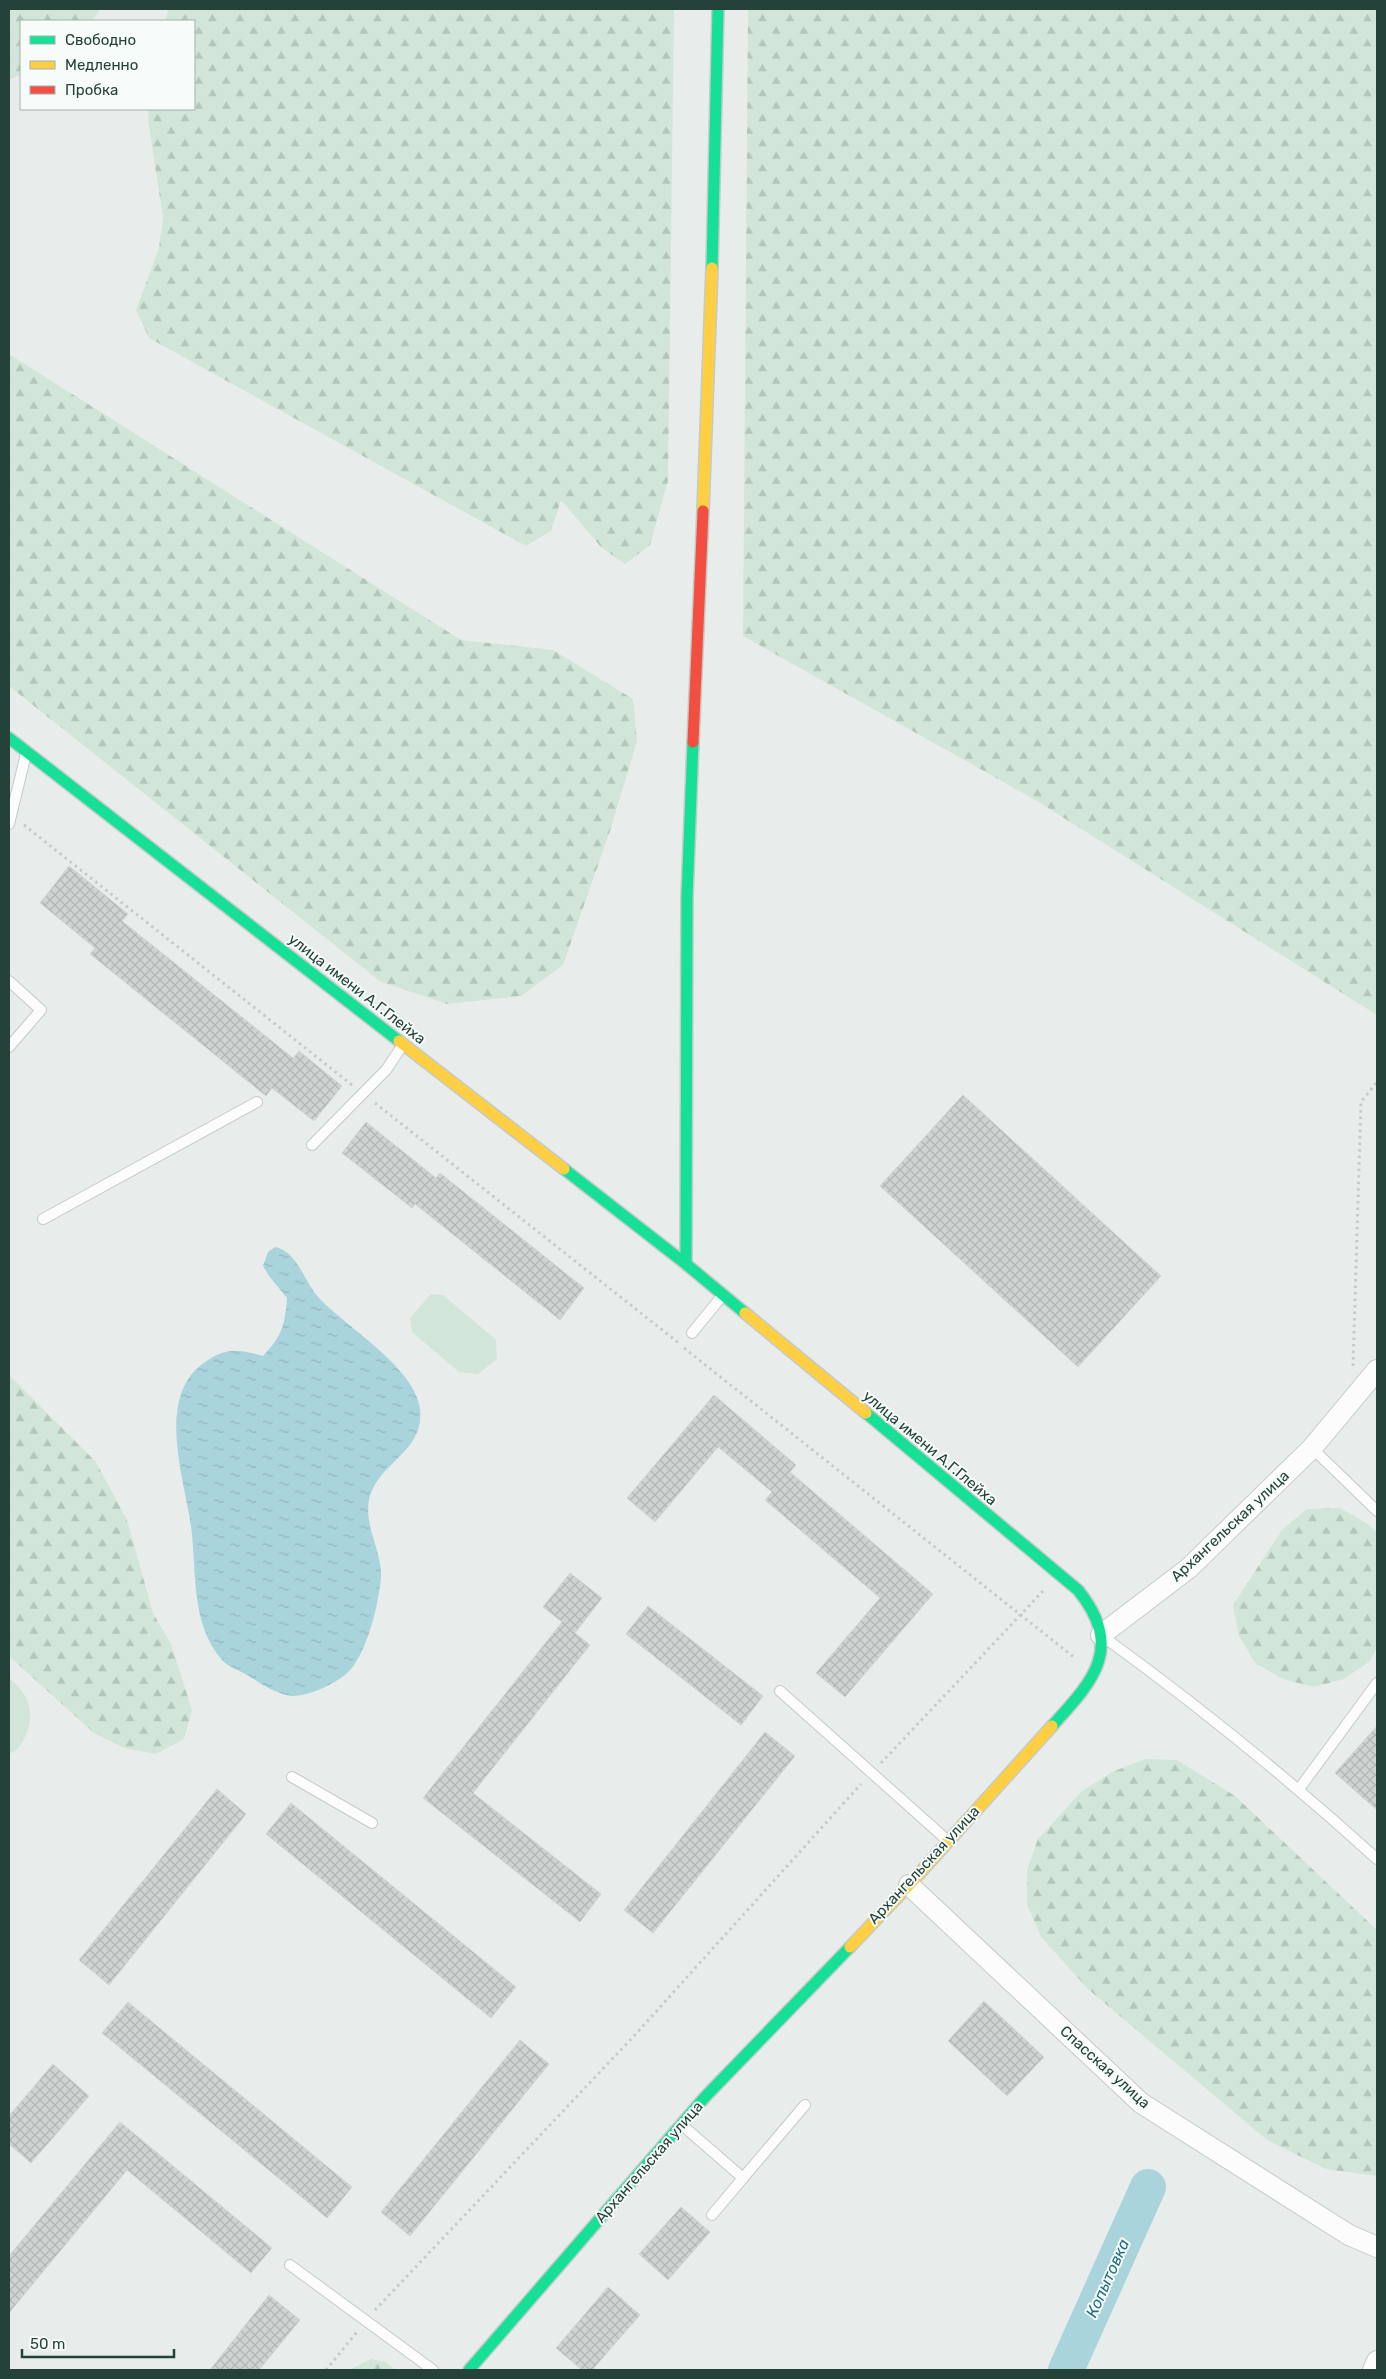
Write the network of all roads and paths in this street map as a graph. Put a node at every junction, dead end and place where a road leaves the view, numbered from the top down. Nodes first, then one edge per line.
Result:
1 (718, 9) edge
2 (9, 738) edge
3 (27, 753) junction
4 (10, 820) edge
5 (9, 981) edge
6 (403, 1043) junction
7 (9, 1047) edge
8 (1377, 1082) edge
9 (354, 1087) dead end
10 (370, 1099) dead end
11 (257, 1102) dead end
12 (312, 1145) dead end
13 (43, 1219) dead end
14 (686, 1264) junction
15 (723, 1294) junction
16 (692, 1333) dead end
17 (1377, 1370) edge
18 (1352, 1400) junction
19 (1312, 1448) junction
20 (1377, 1511) edge
21 (1059, 1574) junction
22 (1022, 1614) junction
23 (1101, 1635) junction
24 (1094, 1675) junction
25 (1377, 1683) edge
26 (780, 1691) dead end
27 (871, 1772) junction
28 (292, 1777) dead end
29 (1299, 1789) junction
30 (372, 1823) dead end
31 (947, 1840) junction
32 (1377, 1859) edge
33 (909, 1885) junction
34 (805, 2105) dead end
35 (682, 2124) junction
36 (743, 2178) junction
37 (712, 2215) dead end
38 (1377, 2247) edge
39 (290, 2265) dead end
40 (366, 2320) junction
41 (1377, 2361) edge
42 (326, 2370) edge
43 (433, 2370) edge
44 (469, 2370) edge
45 (1373, 2370) edge

1 - 14 main road
2 - 3 main road, улица имени А.Г.Глейха
3 - 4 lane
3 - 6 main road, улица имени А.Г.Глейха
4 - 9 path
5 - 7 lane
6 - 12 lane
6 - 14 main road, улица имени А.Г.Глейха
8 - 18 path
10 - 22 path
11 - 13 lane
14 - 15 main road, улица имени А.Г.Глейха
15 - 16 lane
15 - 21 main road, улица имени А.Г.Глейха
17 - 18 street, Архангельская улица
18 - 19 street, Архангельская улица
19 - 20 lane
19 - 23 street, Архангельская улица
21 - 22 path
21 - 23 main road, улица имени А.Г.Глейха
22 - 24 path
22 - 27 path
23 - 24 main road, Архангельская улица
23 - 29 lane
24 - 31 main road, Архангельская улица
25 - 29 lane
26 - 27 lane
27 - 31 lane
27 - 40 path
28 - 30 lane
29 - 32 lane
31 - 33 main road, Архангельская улица
33 - 35 main road, Архангельская улица
33 - 38 street, Спасская улица
34 - 36 lane
35 - 36 lane
35 - 44 main road, Архангельская улица
36 - 37 lane
39 - 40 lane
40 - 42 path
40 - 43 lane
41 - 45 street

